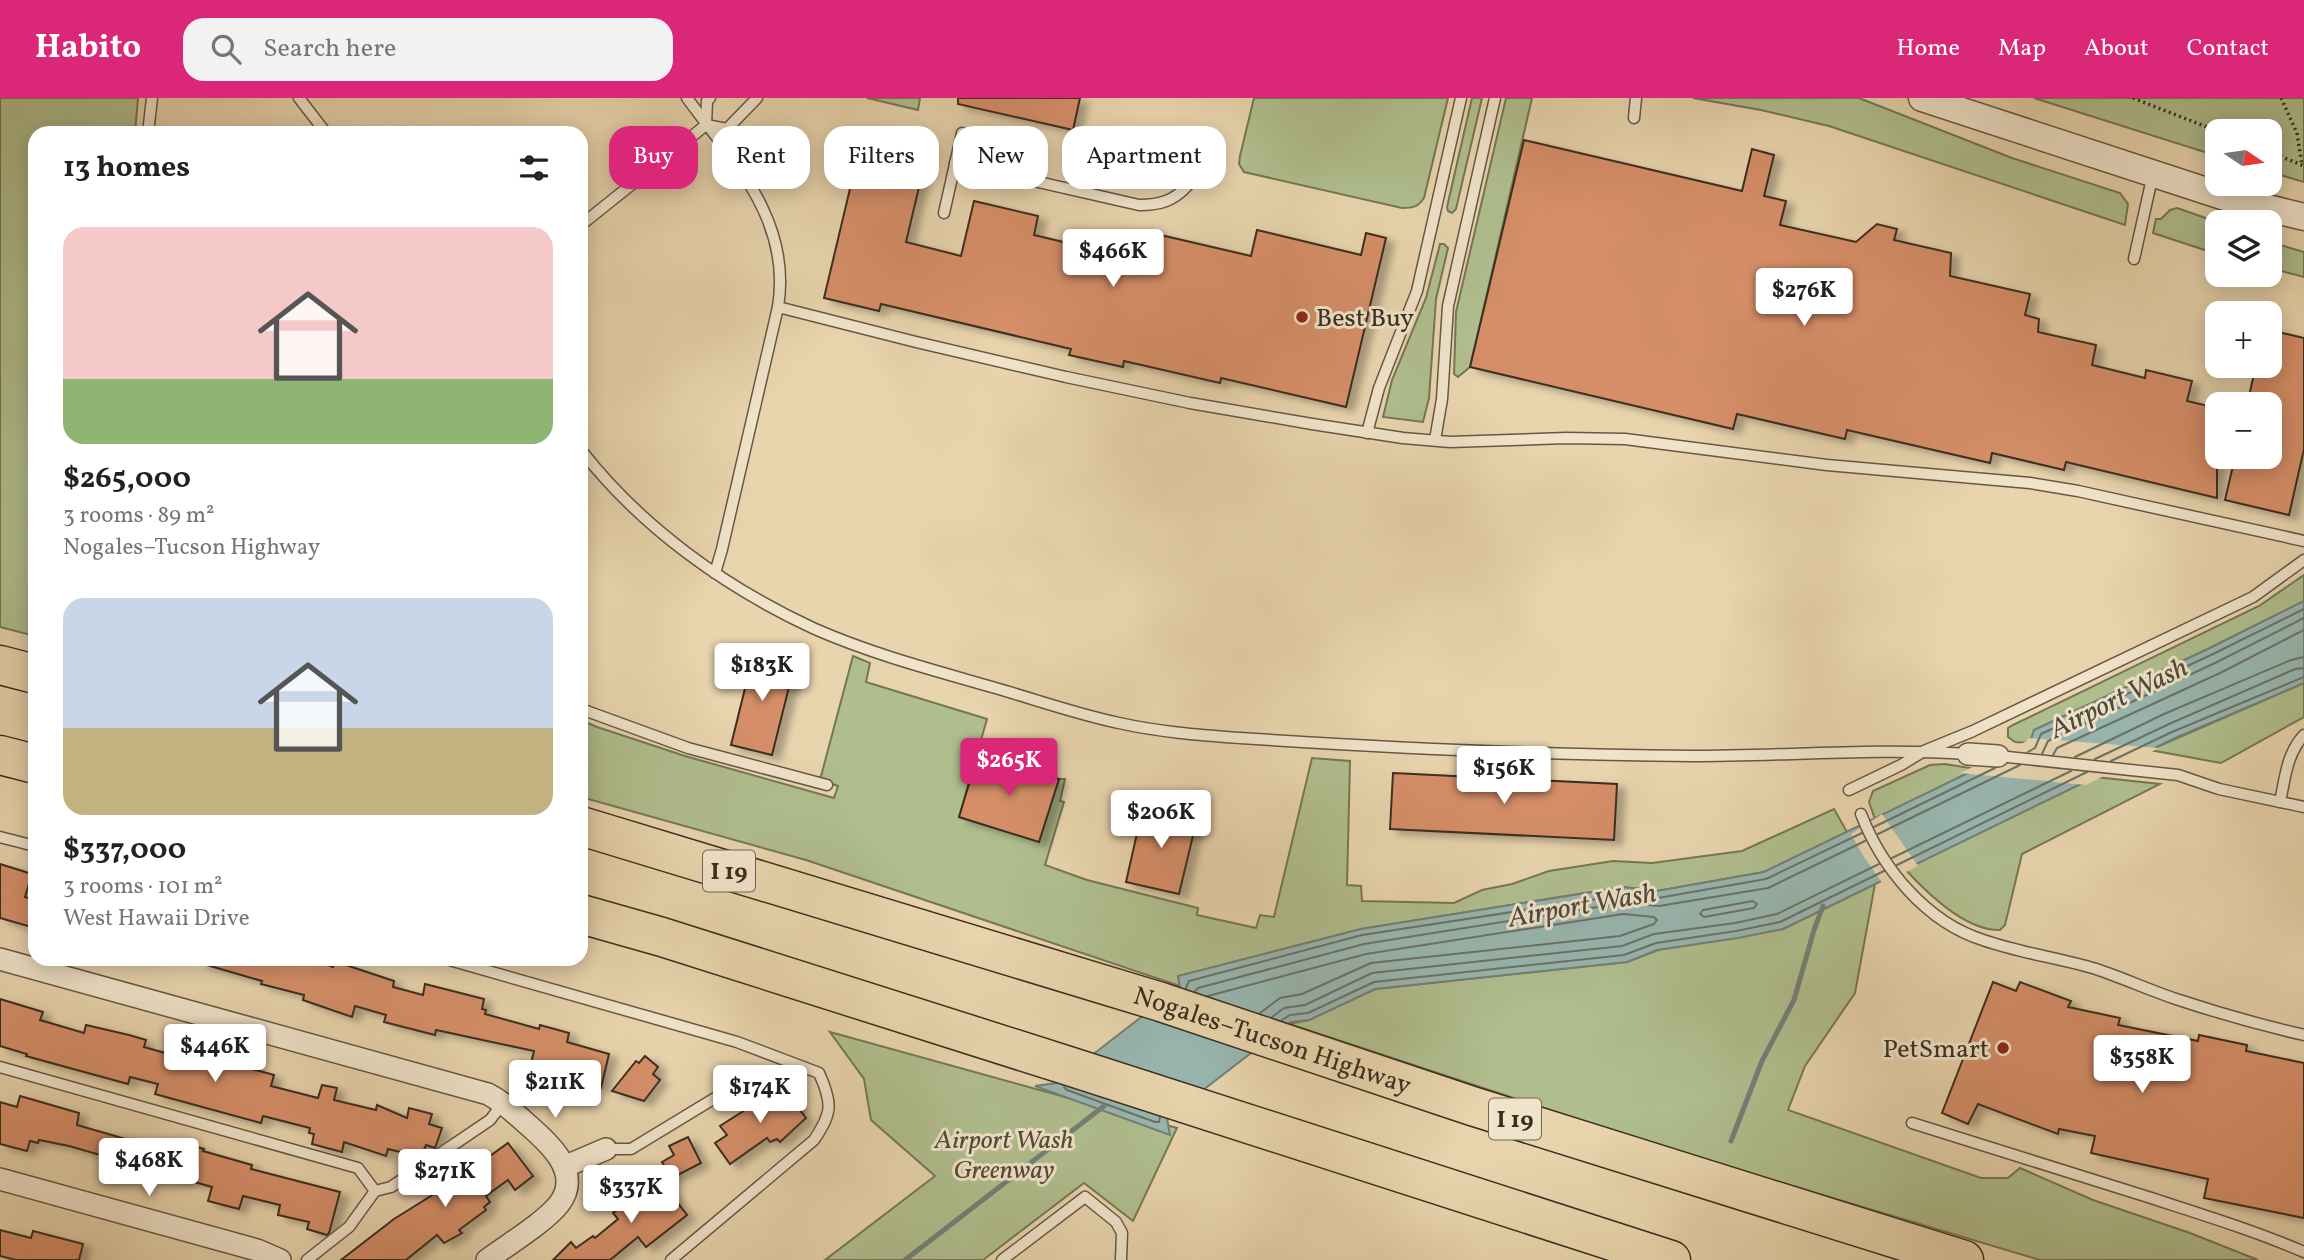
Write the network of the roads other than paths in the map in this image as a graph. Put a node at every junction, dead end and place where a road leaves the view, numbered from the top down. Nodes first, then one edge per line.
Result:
1 (152, 98) edge
2 (299, 98) edge
3 (687, 98) edge
4 (709, 98) edge
5 (757, 98) edge
6 (1461, 98) edge
7 (1495, 98) edge
8 (1636, 98) edge
9 (1922, 98) edge
10 (1634, 118) dead end
11 (706, 125) junction
12 (149, 126) edge
13 (321, 126) edge
14 (953, 172) edge
15 (2153, 174) junction
16 (1069, 189) edge
17 (1184, 189) edge
18 (944, 213) dead end
19 (2304, 217) edge
20 (588, 219) edge
21 (2134, 259) dead end
22 (778, 307) junction
23 (1367, 433) junction
24 (1435, 440) junction
25 (588, 459) edge
26 (2304, 541) edge
27 (2304, 560) edge
28 (715, 573) junction
29 (0, 664) edge
30 (28, 672) edge
31 (588, 712) edge
32 (2304, 735) edge
33 (1924, 751) junction
34 (1968, 754) joint
35 (0, 755) edge
36 (1998, 756) joint
37 (28, 762) edge
38 (827, 785) dead end
39 (1849, 790) dead end
40 (2280, 802) junction
41 (2304, 807) edge
42 (1861, 814) dead end
43 (588, 828) edge
44 (0, 837) edge
45 (28, 844) edge
46 (588, 916) edge
47 (0, 959) edge
48 (471, 966) edge
49 (2304, 1035) edge
50 (0, 1067) edge
51 (748, 1078) dead end
52 (503, 1103) junction
53 (1912, 1123) dead end
54 (606, 1149) joint
55 (565, 1168) junction
56 (0, 1179) edge
57 (375, 1191) junction
58 (1760, 1195) junction
59 (2304, 1252) edge
60 (280, 1260) edge
61 (307, 1260) edge
62 (486, 1260) edge
63 (671, 1260) edge
64 (1002, 1260) edge
65 (1121, 1260) edge
66 (1671, 1260) edge
67 (1964, 1260) edge
68 (1992, 1260) edge

1 - 12 lane
2 - 13 lane
3 - 11 lane
4 - 11 lane
5 - 11 lane
6 - 23 lane
7 - 24 lane
8 - 10 lane
9 - 15 street
11 - 20 lane
11 - 22 lane
14 - 18 lane
15 - 19 street
15 - 21 lane
16 - 17 lane
22 - 23 lane
22 - 28 lane
23 - 24 lane
24 - 26 lane
25 - 28 lane
27 - 33 lane
28 - 33 lane
29 - 30 highway
31 - 38 lane
32 - 40 lane
33 - 34 lane
33 - 39 lane
34 - 36 street
35 - 37 highway
36 - 40 lane
40 - 41 lane
42 - 49 lane
43 - 58 highway, Nogales–Tucson Highway / I 19
44 - 45 lane
46 - 66 highway
47 - 52 street
48 - 63 lane
50 - 57 lane
51 - 54 lane
52 - 55 street
52 - 57 lane
53 - 59 lane
54 - 55 street
55 - 62 street
56 - 60 street
57 - 61 lane
58 - 67 highway, Nogales–Tucson Highway / I 19
58 - 68 highway
64 - 65 lane

